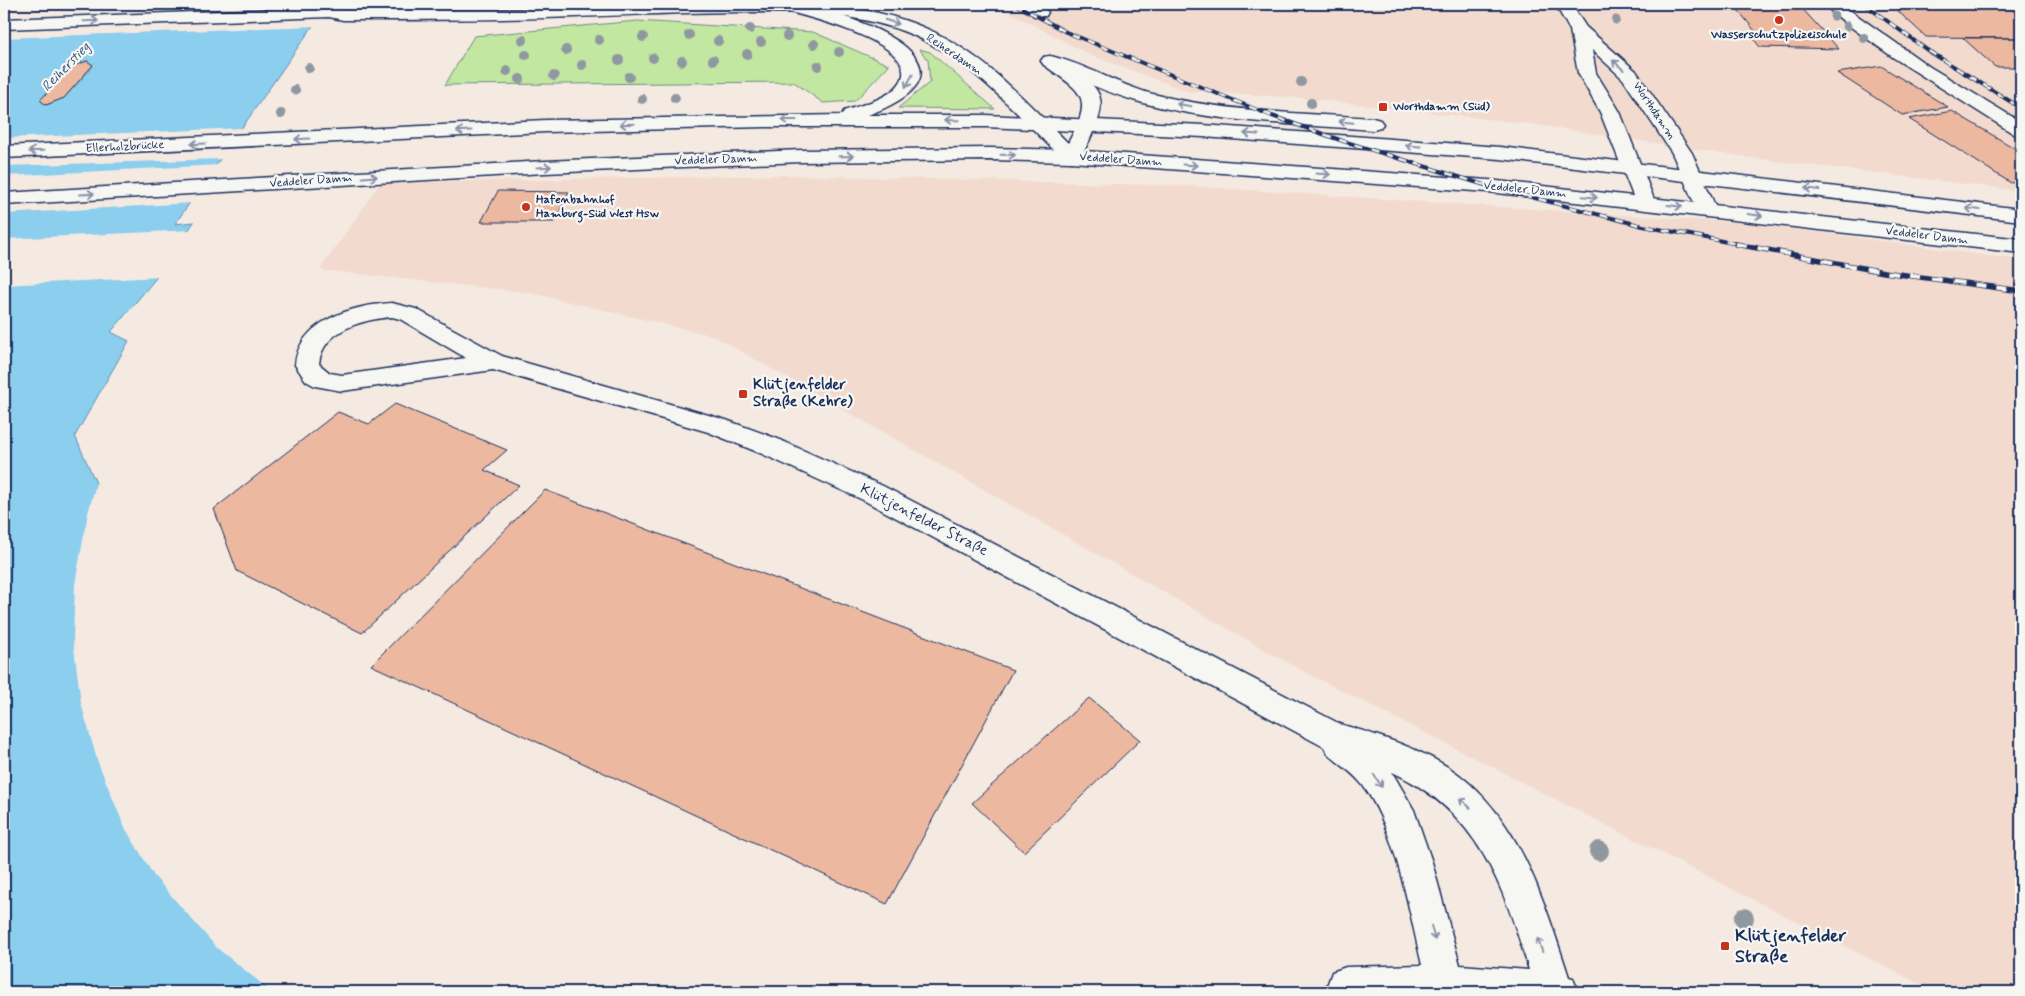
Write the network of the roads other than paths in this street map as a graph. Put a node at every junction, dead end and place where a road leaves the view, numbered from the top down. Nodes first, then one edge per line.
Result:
1 (1563, 4) edge
2 (1831, 4) edge
3 (792, 7) junction
4 (4, 24) edge
5 (1580, 30) junction
6 (2021, 113) edge
7 (2000, 117) junction
8 (838, 120) junction
9 (1035, 123) junction
10 (1088, 125) junction
11 (2021, 130) edge
12 (4, 152) edge
13 (1071, 156) junction
14 (1549, 158) junction
15 (1631, 167) junction
16 (1693, 175) junction
17 (4, 199) edge
18 (1644, 202) junction
19 (1706, 210) junction
20 (2021, 215) edge
21 (2021, 246) edge
22 (493, 362) junction
23 (1331, 735) junction
24 (1446, 983) junction
25 (1346, 986) dead end
26 (1557, 992) edge

1 - 5 main road, Worthdamm
2 - 7 main road
4 -> 3 main road, Reiherdamm
3 -> 8 main road
3 -> 9 main road, Reiherdamm
5 - 15 main road, Worthdamm
16 -> 5 main road, Worthdamm
6 - 7 main road
7 - 11 main road
9 -> 8 main road
8 -> 12 main road, Ellerholzbrücke
9 - 10 main road
9 - 13 main road, Reiherdamm
10 - 13 main road
14 -> 10 main road
14 -> 10 main road
17 -> 13 main road, Veddeler Damm
13 -> 18 main road, Veddeler Damm
14 - 15 main road
15 - 16 main road
15 - 18 main road, Worthdamm
16 - 19 main road, Worthdamm
20 -> 16 main road
18 -> 19 main road, Veddeler Damm
19 -> 21 main road, Veddeler Damm
22 - 22 main road, Klütjenfelder Straße
22 - 23 main road, Klütjenfelder Straße
23 -> 24 main road, Klütjenfelder Straße
26 -> 23 main road, Klütjenfelder Straße
24 - 25 main road, Klütjenfelder Straße
24 - 26 main road, Klütjenfelder Straße

